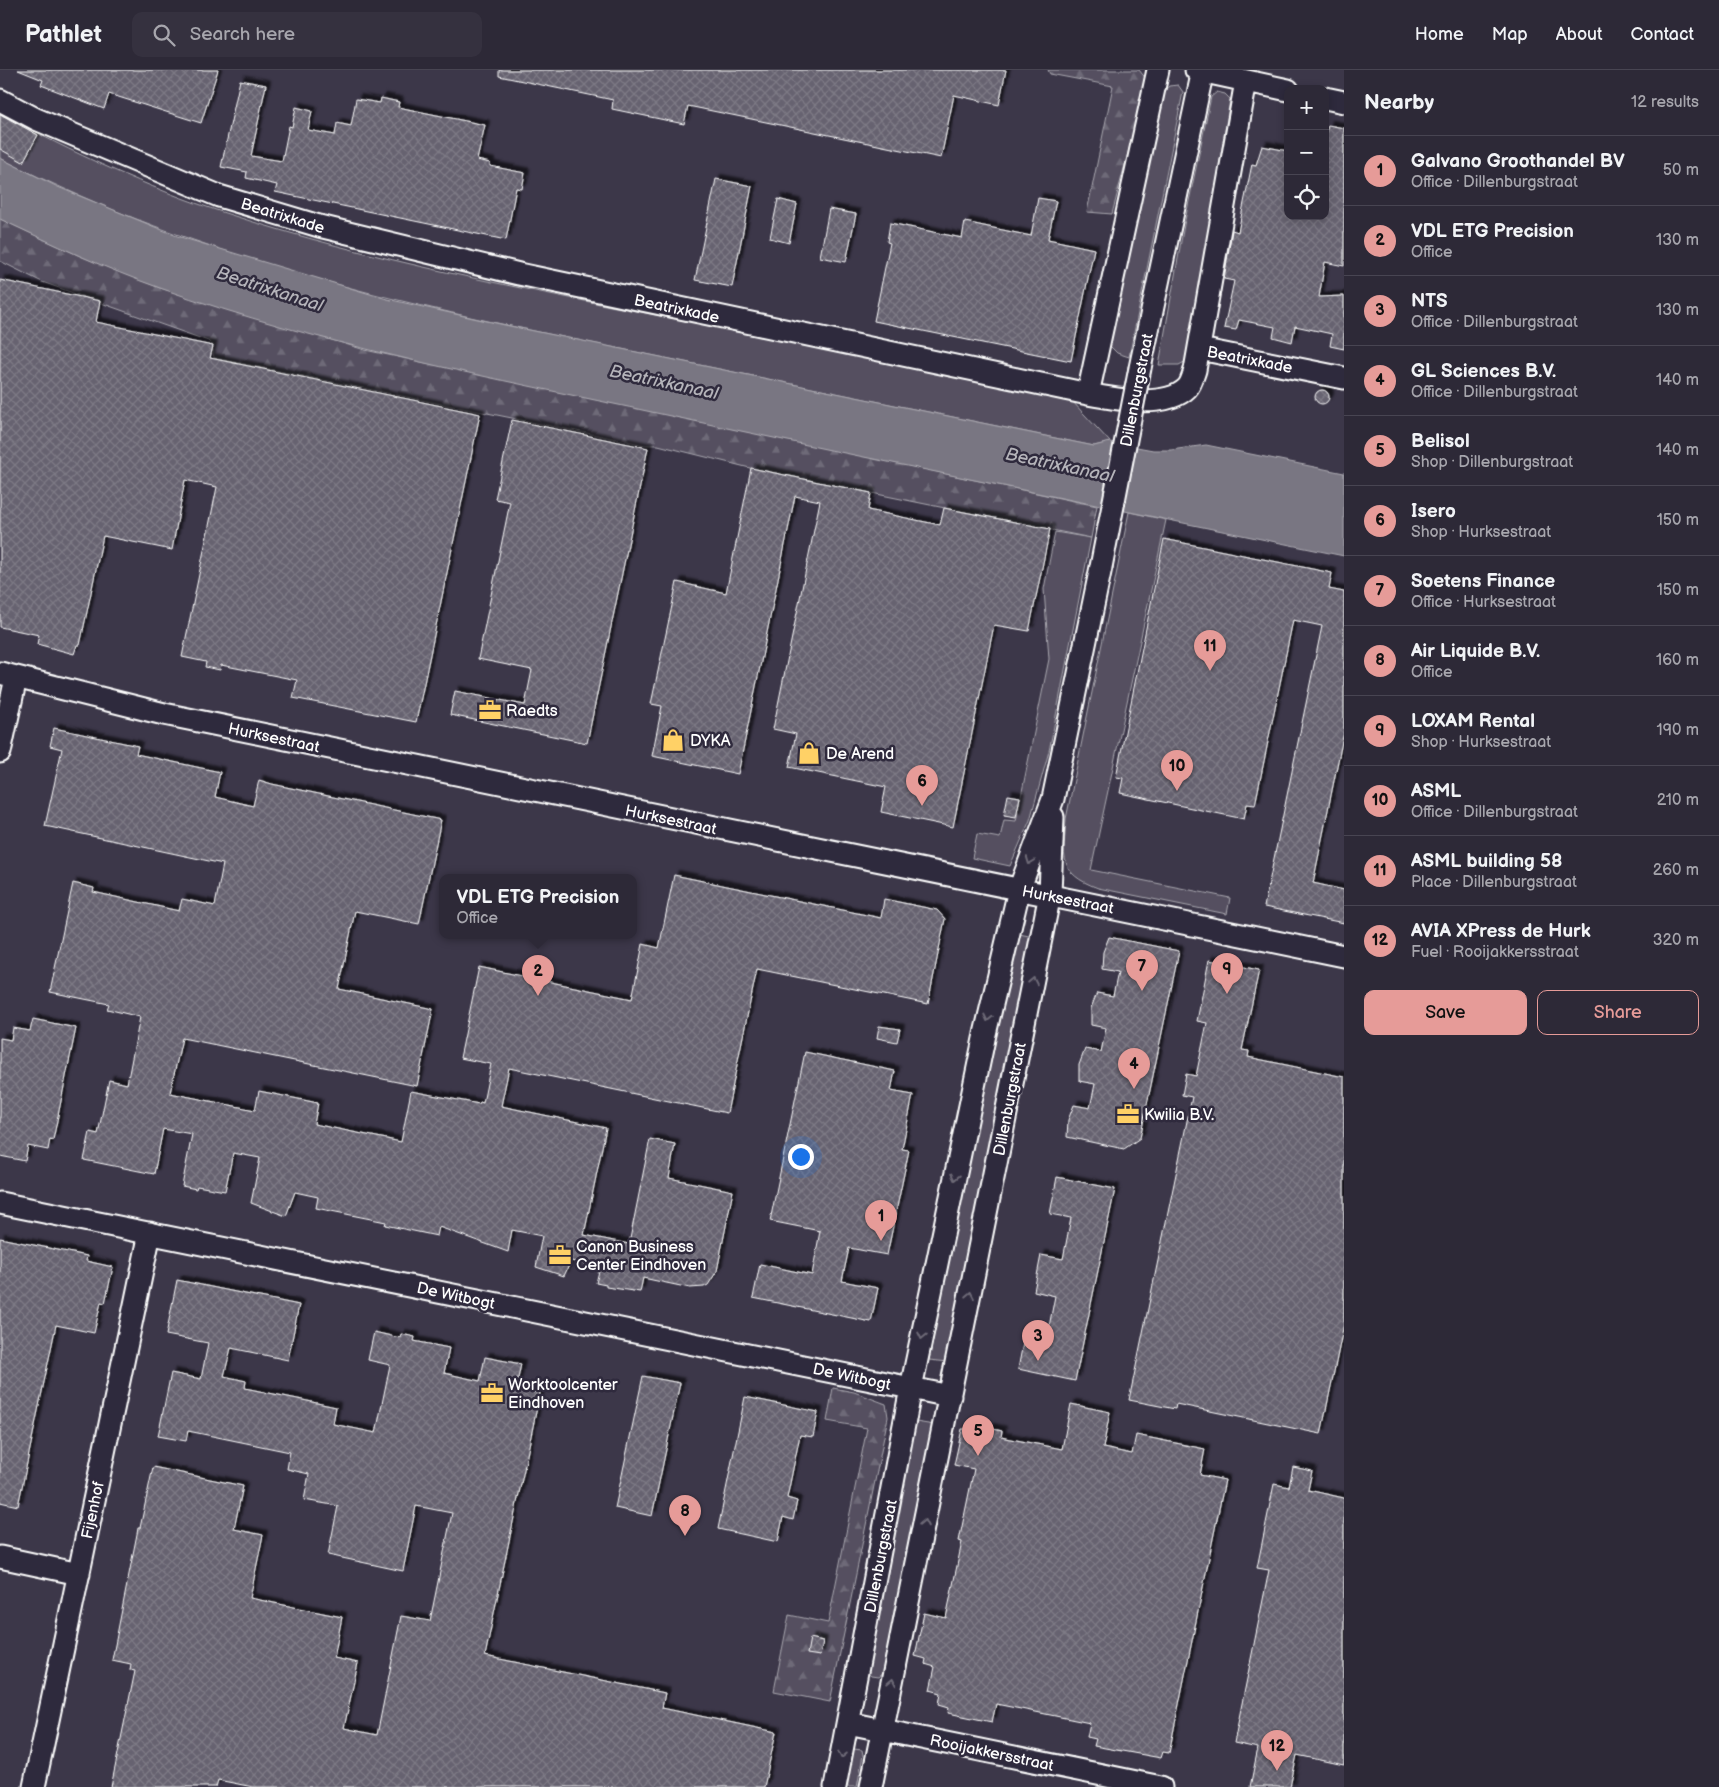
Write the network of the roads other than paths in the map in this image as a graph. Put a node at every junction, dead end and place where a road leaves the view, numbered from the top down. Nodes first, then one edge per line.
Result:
1 (1158, 70) edge
2 (1201, 71) edge
3 (1246, 81) junction
4 (1284, 89) edge
5 (1329, 99) edge
6 (0, 100) edge
7 (1344, 102) edge
8 (1200, 349) junction
9 (1344, 378) edge
10 (1088, 394) junction
11 (8, 676) edge
12 (0, 752) edge
13 (1053, 800) junction
14 (1019, 890) junction
15 (1050, 894) junction
16 (1344, 956) edge
17 (0, 1203) edge
18 (150, 1233) junction
19 (911, 1388) junction
20 (950, 1396) junction
21 (0, 1557) edge
22 (79, 1574) junction
23 (848, 1723) junction
24 (882, 1730) junction
25 (34, 1787) edge
26 (835, 1787) edge
27 (871, 1787) edge
28 (1161, 1787) edge

1 - 10 street
2 - 3 street
2 - 13 street, Dillenburgstraat, bridge
3 - 4 street
3 - 8 street
5 - 7 street
6 - 10 street, Beatrixkade
8 - 9 street, Beatrixkade
8 - 10 street, Beatrixkade
11 - 12 street
11 - 14 street, Hurksestraat
13 -> 14 street, Dillenburgstraat
13 - 15 street, Dillenburgstraat
14 - 15 street, Hurksestraat
14 -> 19 street, Dillenburgstraat
15 - 16 street, Hurksestraat
20 -> 15 street, Dillenburgstraat
17 - 18 street, De Witbogt
18 - 19 street, De Witbogt
18 - 22 street, Fijenhof
19 - 20 street
19 - 23 street, Dillenburgstraat
24 -> 20 street, Dillenburgstraat
21 - 22 street
22 - 25 street, Fijenhof
23 - 24 street
23 -> 26 street, Dillenburgstraat
24 - 27 street, Dillenburgstraat
24 - 28 street, Rooijakkersstraat

